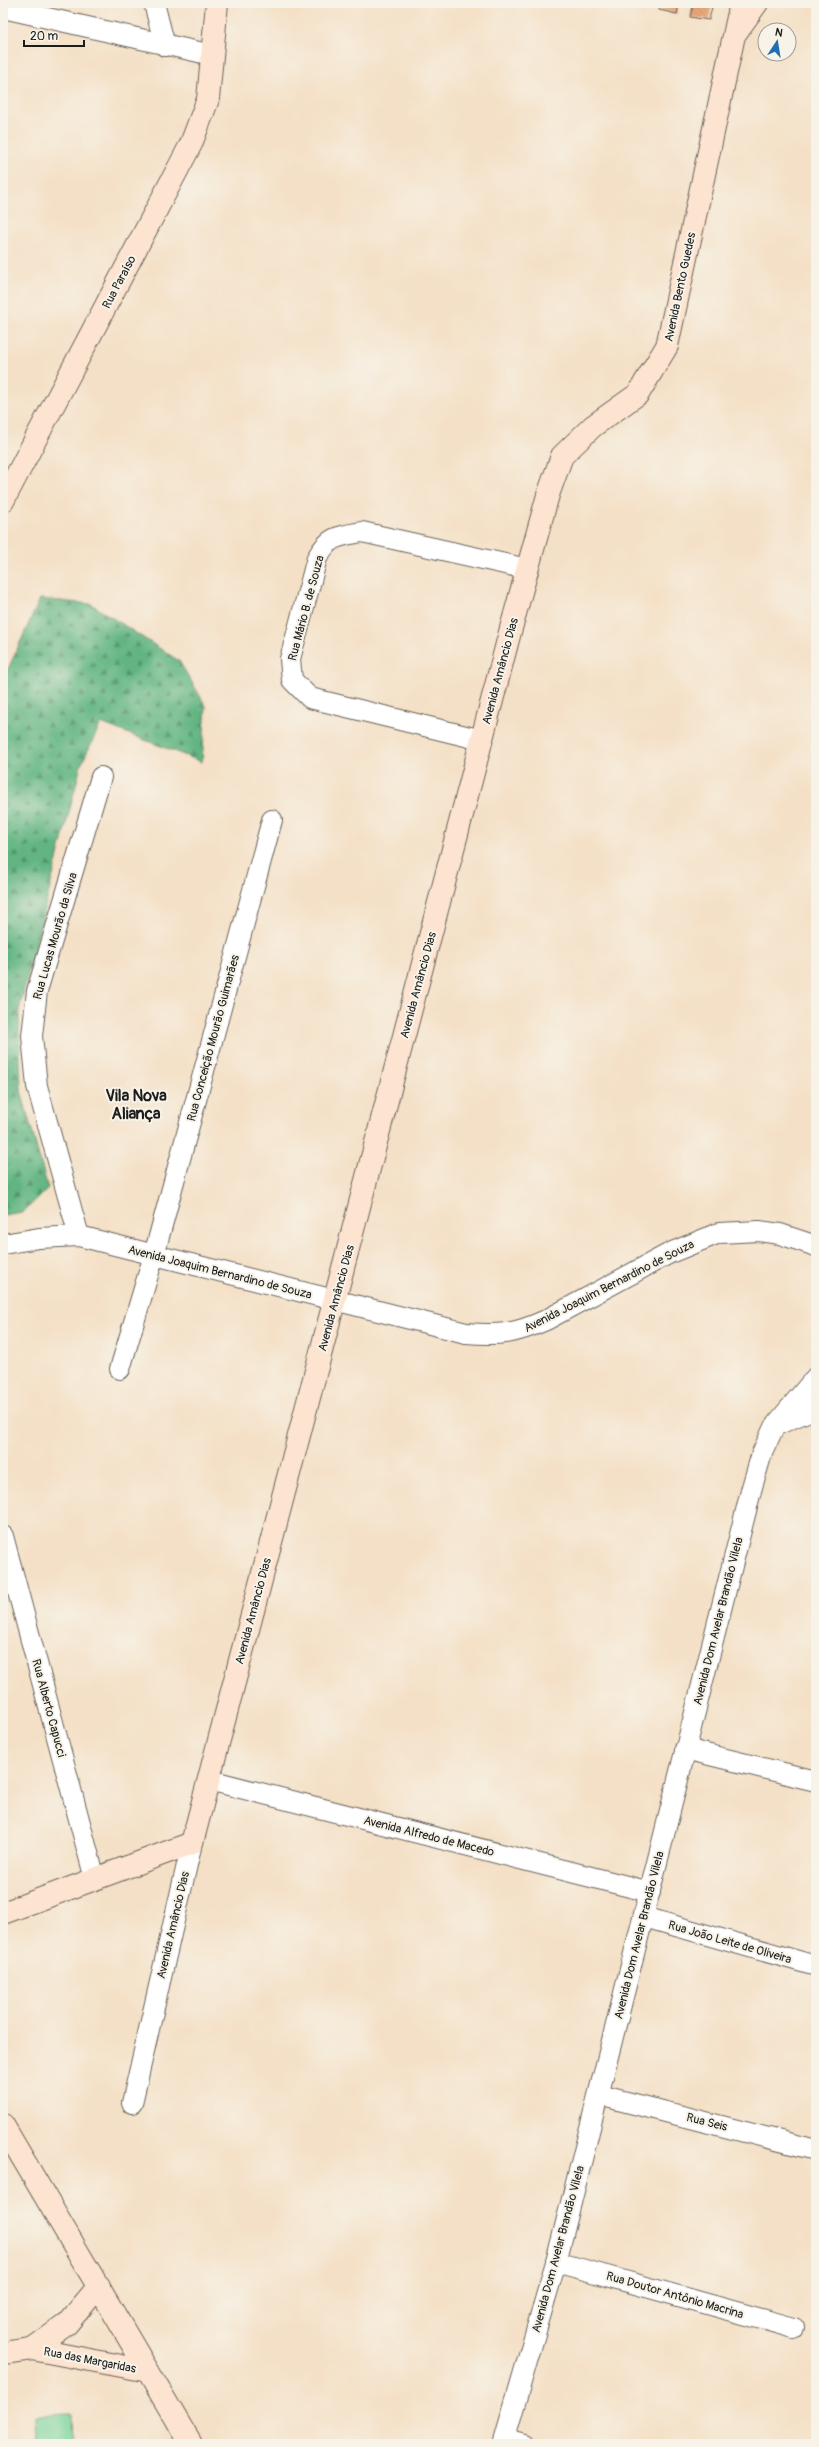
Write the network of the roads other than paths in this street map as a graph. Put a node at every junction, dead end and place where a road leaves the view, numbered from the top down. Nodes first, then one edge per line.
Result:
1 (154, 3) edge
2 (217, 3) edge
3 (741, 3) edge
4 (757, 3) edge
5 (3, 8) edge
6 (732, 37) junction
7 (165, 46) junction
8 (212, 55) junction
9 (548, 495) joint
10 (3, 501) edge
11 (527, 569) junction
12 (482, 740) junction
13 (101, 777) dead end
14 (272, 820) dead end
15 (79, 1236) junction
16 (3, 1244) edge
17 (816, 1246) edge
18 (154, 1255) junction
19 (335, 1301) junction
20 (120, 1369) dead end
21 (816, 1377) edge
22 (816, 1408) edge
23 (774, 1427) junction
24 (3, 1536) edge
25 (685, 1749) junction
26 (209, 1780) junction
27 (816, 1781) edge
28 (192, 1843) junction
29 (96, 1879) junction
30 (650, 1892) junction
31 (3, 1913) edge
32 (644, 1917) junction
33 (816, 1966) edge
34 (599, 2095) junction
35 (132, 2104) dead end
36 (3, 2125) edge
37 (816, 2150) edge
38 (556, 2262) junction
39 (98, 2286) junction
40 (794, 2328) dead end
41 (32, 2349) junction
42 (3, 2353) edge
43 (148, 2371) junction
44 (504, 2441) edge
45 (191, 2444) edge
46 (526, 2444) edge

1 - 7 street
2 - 8 street, Rua Paraíso
3 - 6 street, Avenida Bento Guedes
4 - 6 street, Avenida Bento Guedes
5 - 7 street
6 - 9 street, Avenida Bento Guedes
7 - 8 street
8 - 10 street, Rua Paraíso
9 - 11 street, Avenida Amâncio Dias
11 - 12 street, Avenida Amâncio Dias
11 - 12 street, Rua Mário B. de Souza
12 - 19 street, Avenida Amâncio Dias
13 - 15 street, Rua Lucas Mourão da Silva
14 - 18 street, Rua Conceição Mourão Guimarães
15 - 16 street, Avenida Joaquim Bernardino de Souza
15 - 18 street, Avenida Joaquim Bernardino de Souza
17 - 19 street, Avenida Joaquim Bernardino de Souza
18 - 19 street, Avenida Joaquim Bernardino de Souza
18 - 20 street, Rua Conceição Mourão Guimarães
19 - 26 street, Avenida Amâncio Dias
21 - 23 street, Avenida Dom Avelar Brandão Vilela
22 - 23 street
23 - 25 street, Avenida Dom Avelar Brandão Vilela
24 - 29 street, Rua Alberto Capucci
25 - 27 street
25 - 30 street, Avenida Dom Avelar Brandão Vilela
26 - 28 street, Avenida Amâncio Dias
26 - 30 street, Avenida Alfredo de Macedo
28 - 29 street
28 - 35 street, Avenida Amâncio Dias
29 - 31 street
30 - 32 street, Avenida Dom Avelar Brandão Vilela
32 - 33 street, Rua João Leite de Oliveira
32 - 34 street, Avenida Dom Avelar Brandão Vilela
34 - 37 street, Rua Seis
34 - 38 street, Avenida Dom Avelar Brandão Vilela
36 - 39 street
38 - 40 street, Rua Doutor Antônio Macrina
38 - 44 street, Avenida Dom Avelar Brandão Vilela
39 - 41 street, Rua das Margaridas
39 - 43 street
41 - 42 street, Rua das Margaridas
41 - 43 street, Rua das Margaridas
43 - 45 street
44 - 46 street

